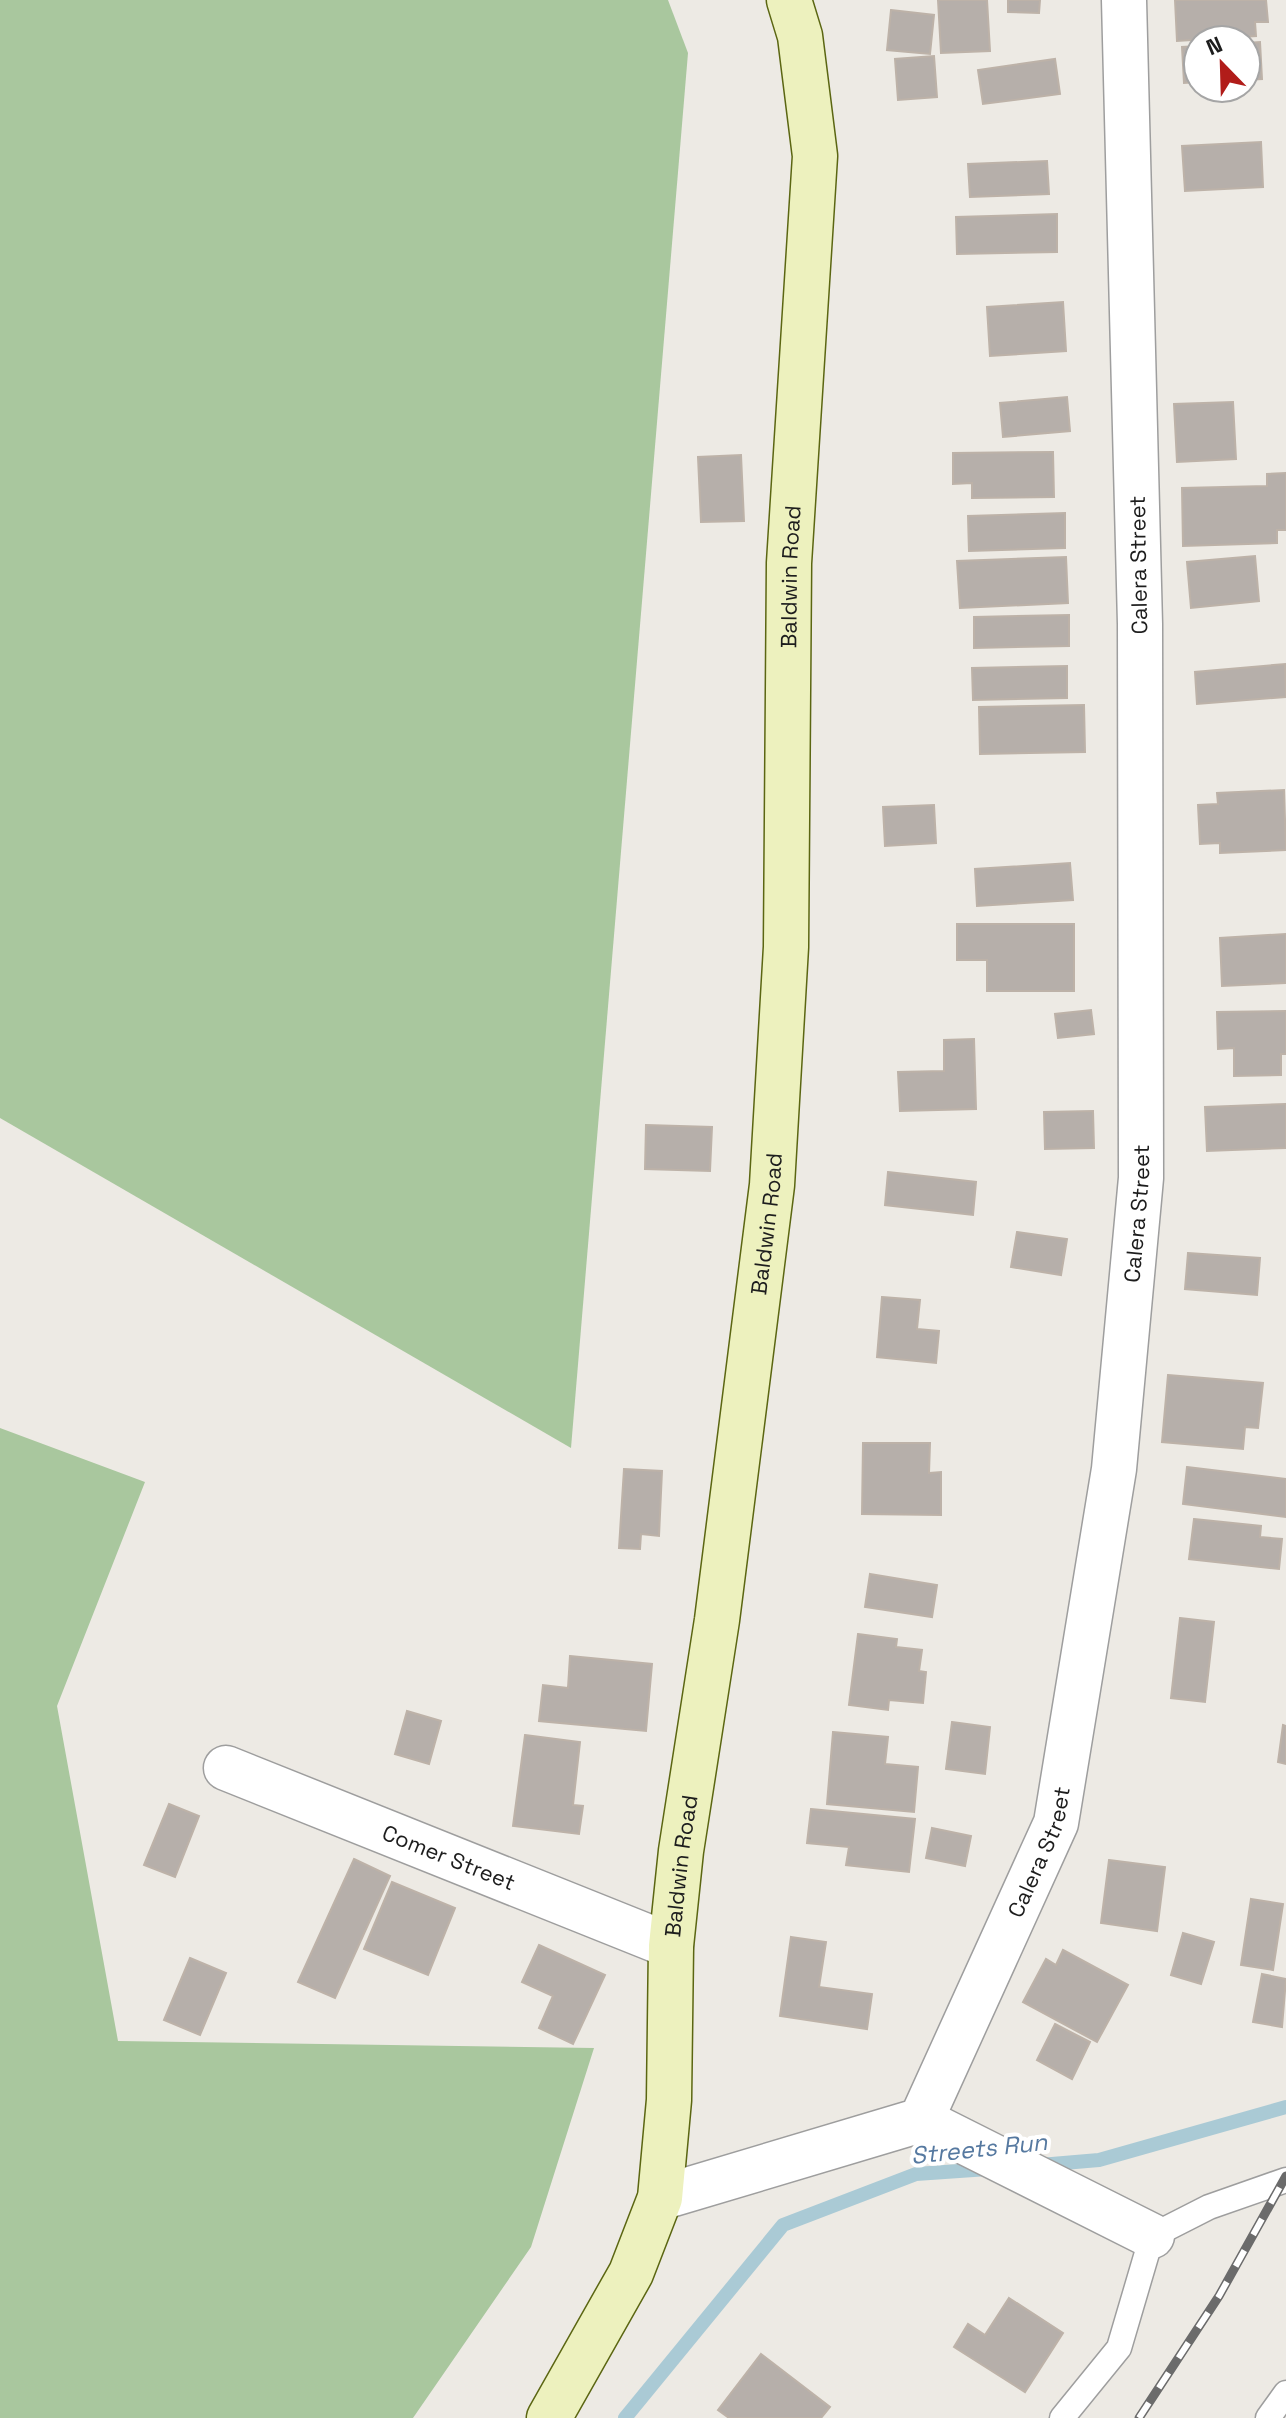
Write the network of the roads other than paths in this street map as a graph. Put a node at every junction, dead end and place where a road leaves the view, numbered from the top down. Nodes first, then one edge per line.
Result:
1 (789, 0) edge
2 (1124, 0) edge
3 (226, 1768) dead end
4 (671, 1946) junction
5 (921, 2120) junction
6 (1286, 2180) edge
7 (660, 2198) junction
8 (1152, 2236) junction
9 (1286, 2393) edge
10 (549, 2418) edge
11 (1062, 2418) edge
12 (1268, 2418) edge

1 - 4 main road, Baldwin Road
2 - 5 street, Calera Street
3 - 4 street, Comer Street
4 - 7 main road, Baldwin Road
5 - 7 street
5 - 8 street
6 - 8 lane
7 - 10 main road, Baldwin Road
8 - 11 lane
9 - 12 lane

